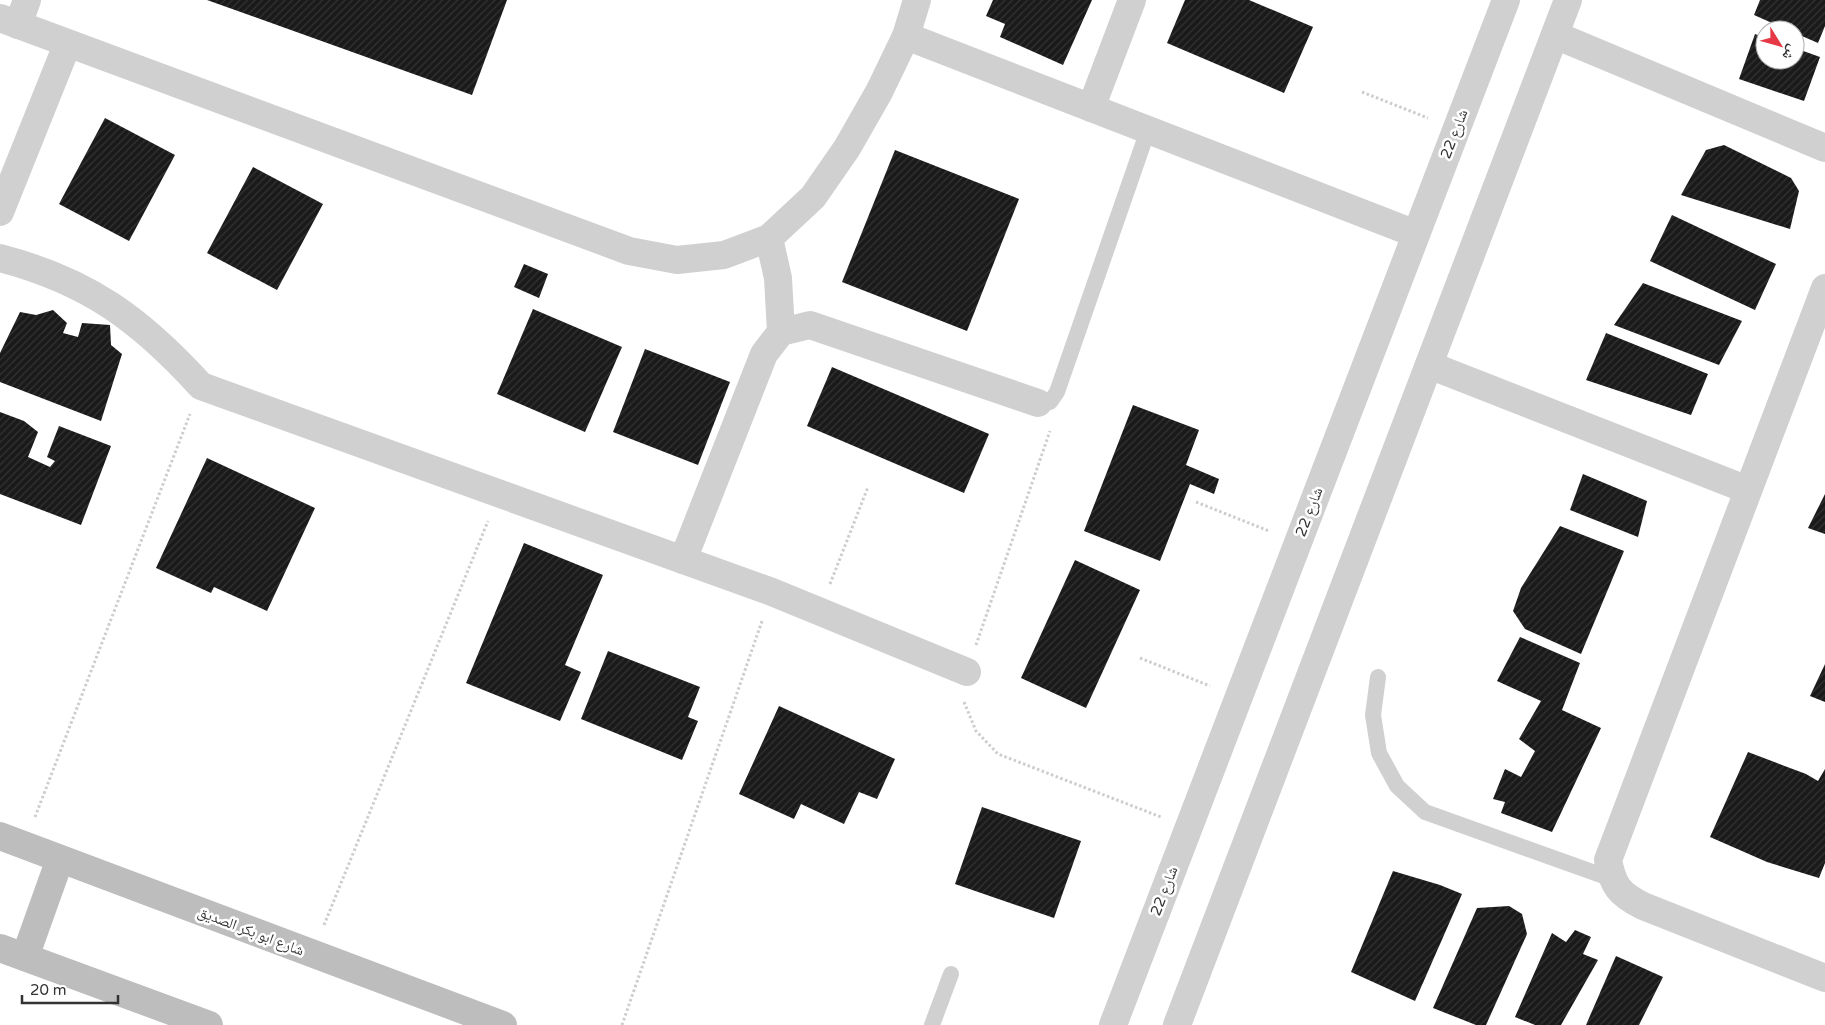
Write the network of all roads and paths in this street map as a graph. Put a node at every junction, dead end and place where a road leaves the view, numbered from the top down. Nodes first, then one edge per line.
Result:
1 (917, 0) edge
2 (1132, 0) edge
3 (1506, 0) edge
4 (1568, 0) edge
5 (15, 14) edge
6 (1555, 35) junction
7 (906, 36) junction
8 (68, 45) junction
9 (1362, 92) dead end
10 (1091, 108) junction
11 (1456, 129) junction
12 (1148, 130) junction
13 (1825, 148) edge
14 (0, 212) edge
15 (1416, 234) junction
16 (769, 238) junction
17 (0, 258) edge
18 (1825, 288) edge
19 (781, 332) junction
20 (1815, 345) edge
21 (1429, 365) junction
22 (201, 386) junction
23 (1044, 402) junction
24 (868, 487) dead end
25 (1748, 490) junction
26 (499, 493) junction
27 (1196, 502) dead end
28 (1297, 543) junction
29 (683, 560) junction
30 (772, 592) junction
31 (819, 612) junction
32 (1140, 658) dead end
33 (967, 672) junction
34 (1378, 677) dead end
35 (1238, 697) junction
36 (1188, 828) junction
37 (12, 841) edge
38 (60, 859) junction
39 (1612, 879) junction
40 (0, 948) edge
41 (313, 954) junction
42 (25, 957) junction
43 (951, 974) dead end
44 (1825, 978) edge
45 (209, 1025) edge
46 (503, 1025) edge
47 (622, 1025) edge
48 (932, 1025) edge
49 (1113, 1025) edge
50 (1177, 1025) edge

1 - 7 street
2 - 10 street
3 - 11 street, شارع 22
4 - 6 street
5 - 8 street
6 - 13 street
6 - 21 street
7 - 10 street
7 - 16 street
8 - 14 street
8 - 16 street
9 - 11 path
10 - 12 street
11 - 15 street, شارع 22
12 - 15 street
12 - 23 lane
15 - 28 street, شارع 22
16 - 19 street
17 - 22 street
18 - 20 street
19 - 23 street
19 - 29 street
20 - 25 street
21 - 25 street
21 - 50 street
22 - 26 street
22 - 37 path
23 - 33 path
24 - 31 path
25 - 39 street
26 - 29 street
26 - 41 path
27 - 28 path
28 - 35 street, شارع 22
29 - 30 street
30 - 31 street
30 - 47 path
31 - 33 street
32 - 35 path
33 - 36 path
34 - 39 lane
35 - 36 street, شارع 22
36 - 49 street, شارع 22
37 - 38 main road, شارع ابو بكر الصديق
38 - 41 main road, شارع ابو بكر الصديق
38 - 42 main road
39 - 44 street
40 - 42 main road
41 - 46 main road, شارع ابو بكر الصديق
42 - 45 main road
43 - 48 lane

